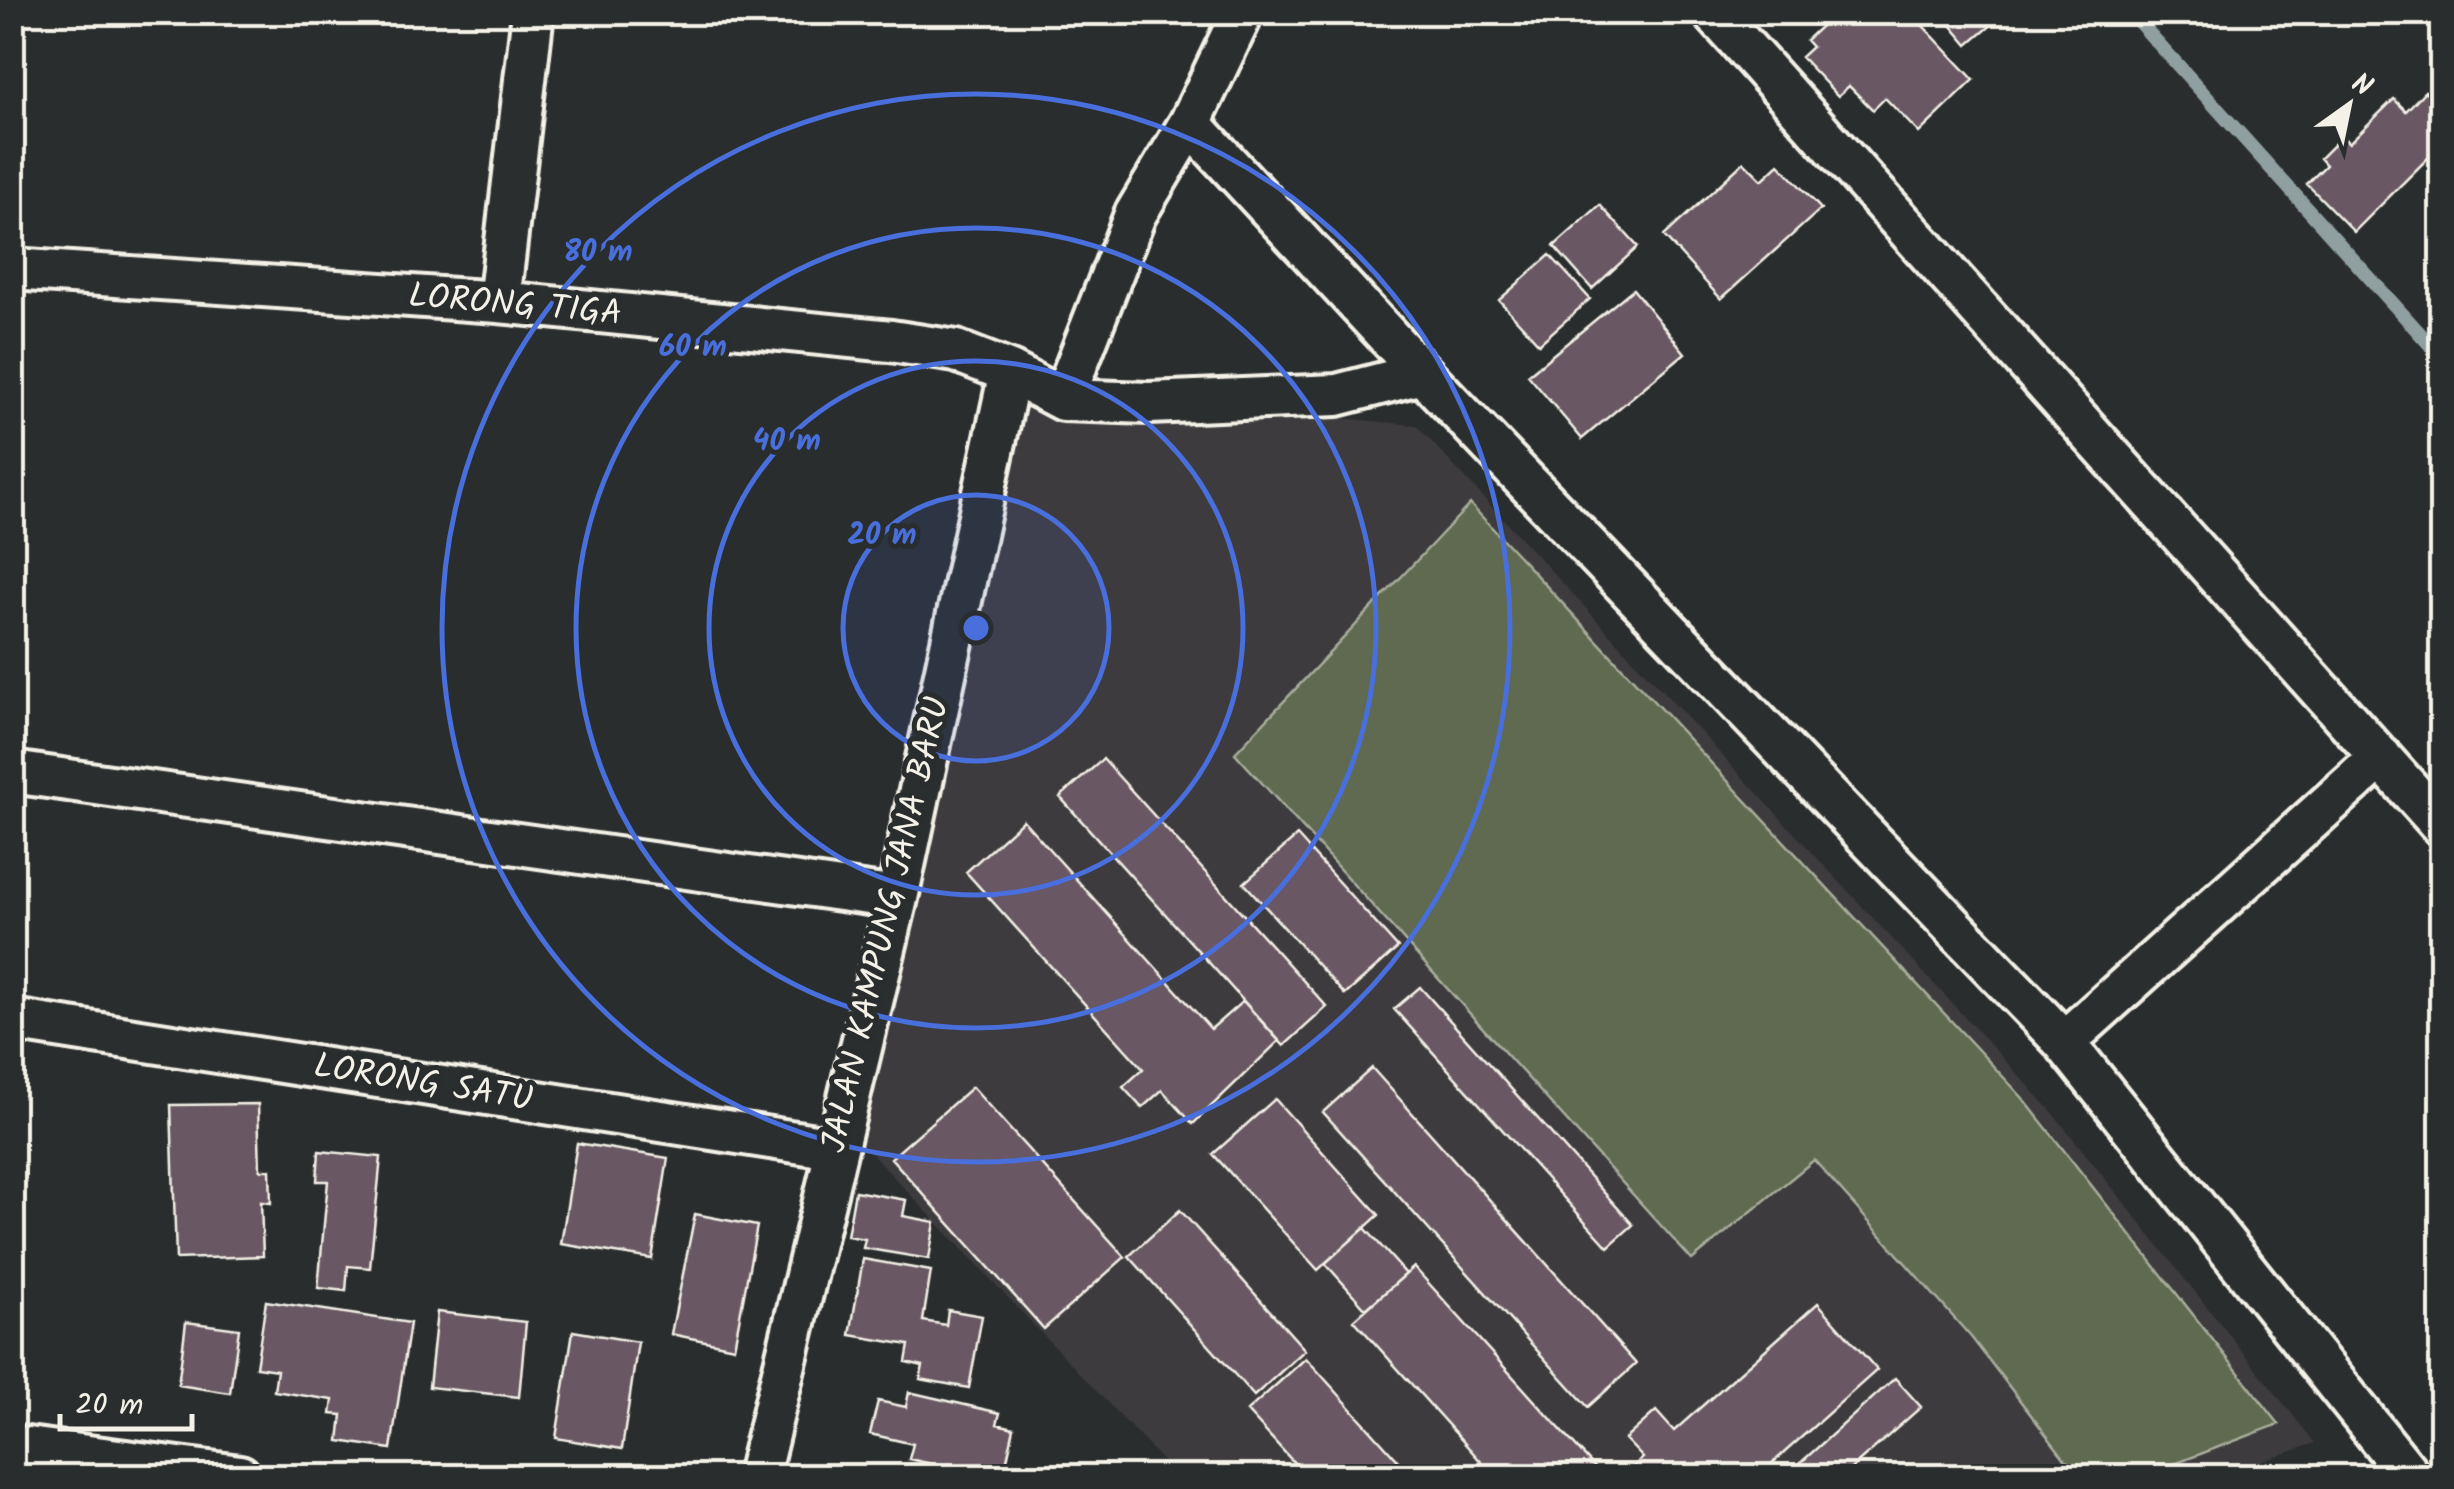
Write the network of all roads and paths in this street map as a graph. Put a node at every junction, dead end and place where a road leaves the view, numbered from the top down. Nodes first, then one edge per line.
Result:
1 (532, 12) edge
2 (1243, 12) edge
3 (1713, 12) edge
4 (1190, 124) junction
5 (12, 269) edge
6 (498, 302) junction
7 (1010, 372) junction
8 (1422, 372) junction
9 (1062, 400) junction
10 (2381, 757) junction
11 (12, 772) edge
12 (2442, 826) edge
13 (897, 898) junction
14 (12, 1020) edge
15 (2064, 1042) junction
16 (834, 1148) junction
17 (12, 1446) edge
18 (240, 1476) edge
19 (758, 1476) edge
20 (2410, 1476) edge

1 - 6 street
2 - 4 street
3 - 10 street
4 - 8 street
4 - 9 street
5 - 6 street, LORONG TIGA
6 - 7 street, LORONG TIGA
7 - 9 street, LORONG TIGA
7 - 13 street, JALAN KAMPUNG JANA BARU
8 - 9 street, LORONG TIGA
8 - 15 street
10 - 12 street
10 - 15 street
11 - 13 street
13 - 16 street, JALAN KAMPUNG JANA BARU
14 - 16 street, LORONG SATU
15 - 20 street
16 - 19 street, JALAN KAMPUNG JANA BARU
17 - 18 street

